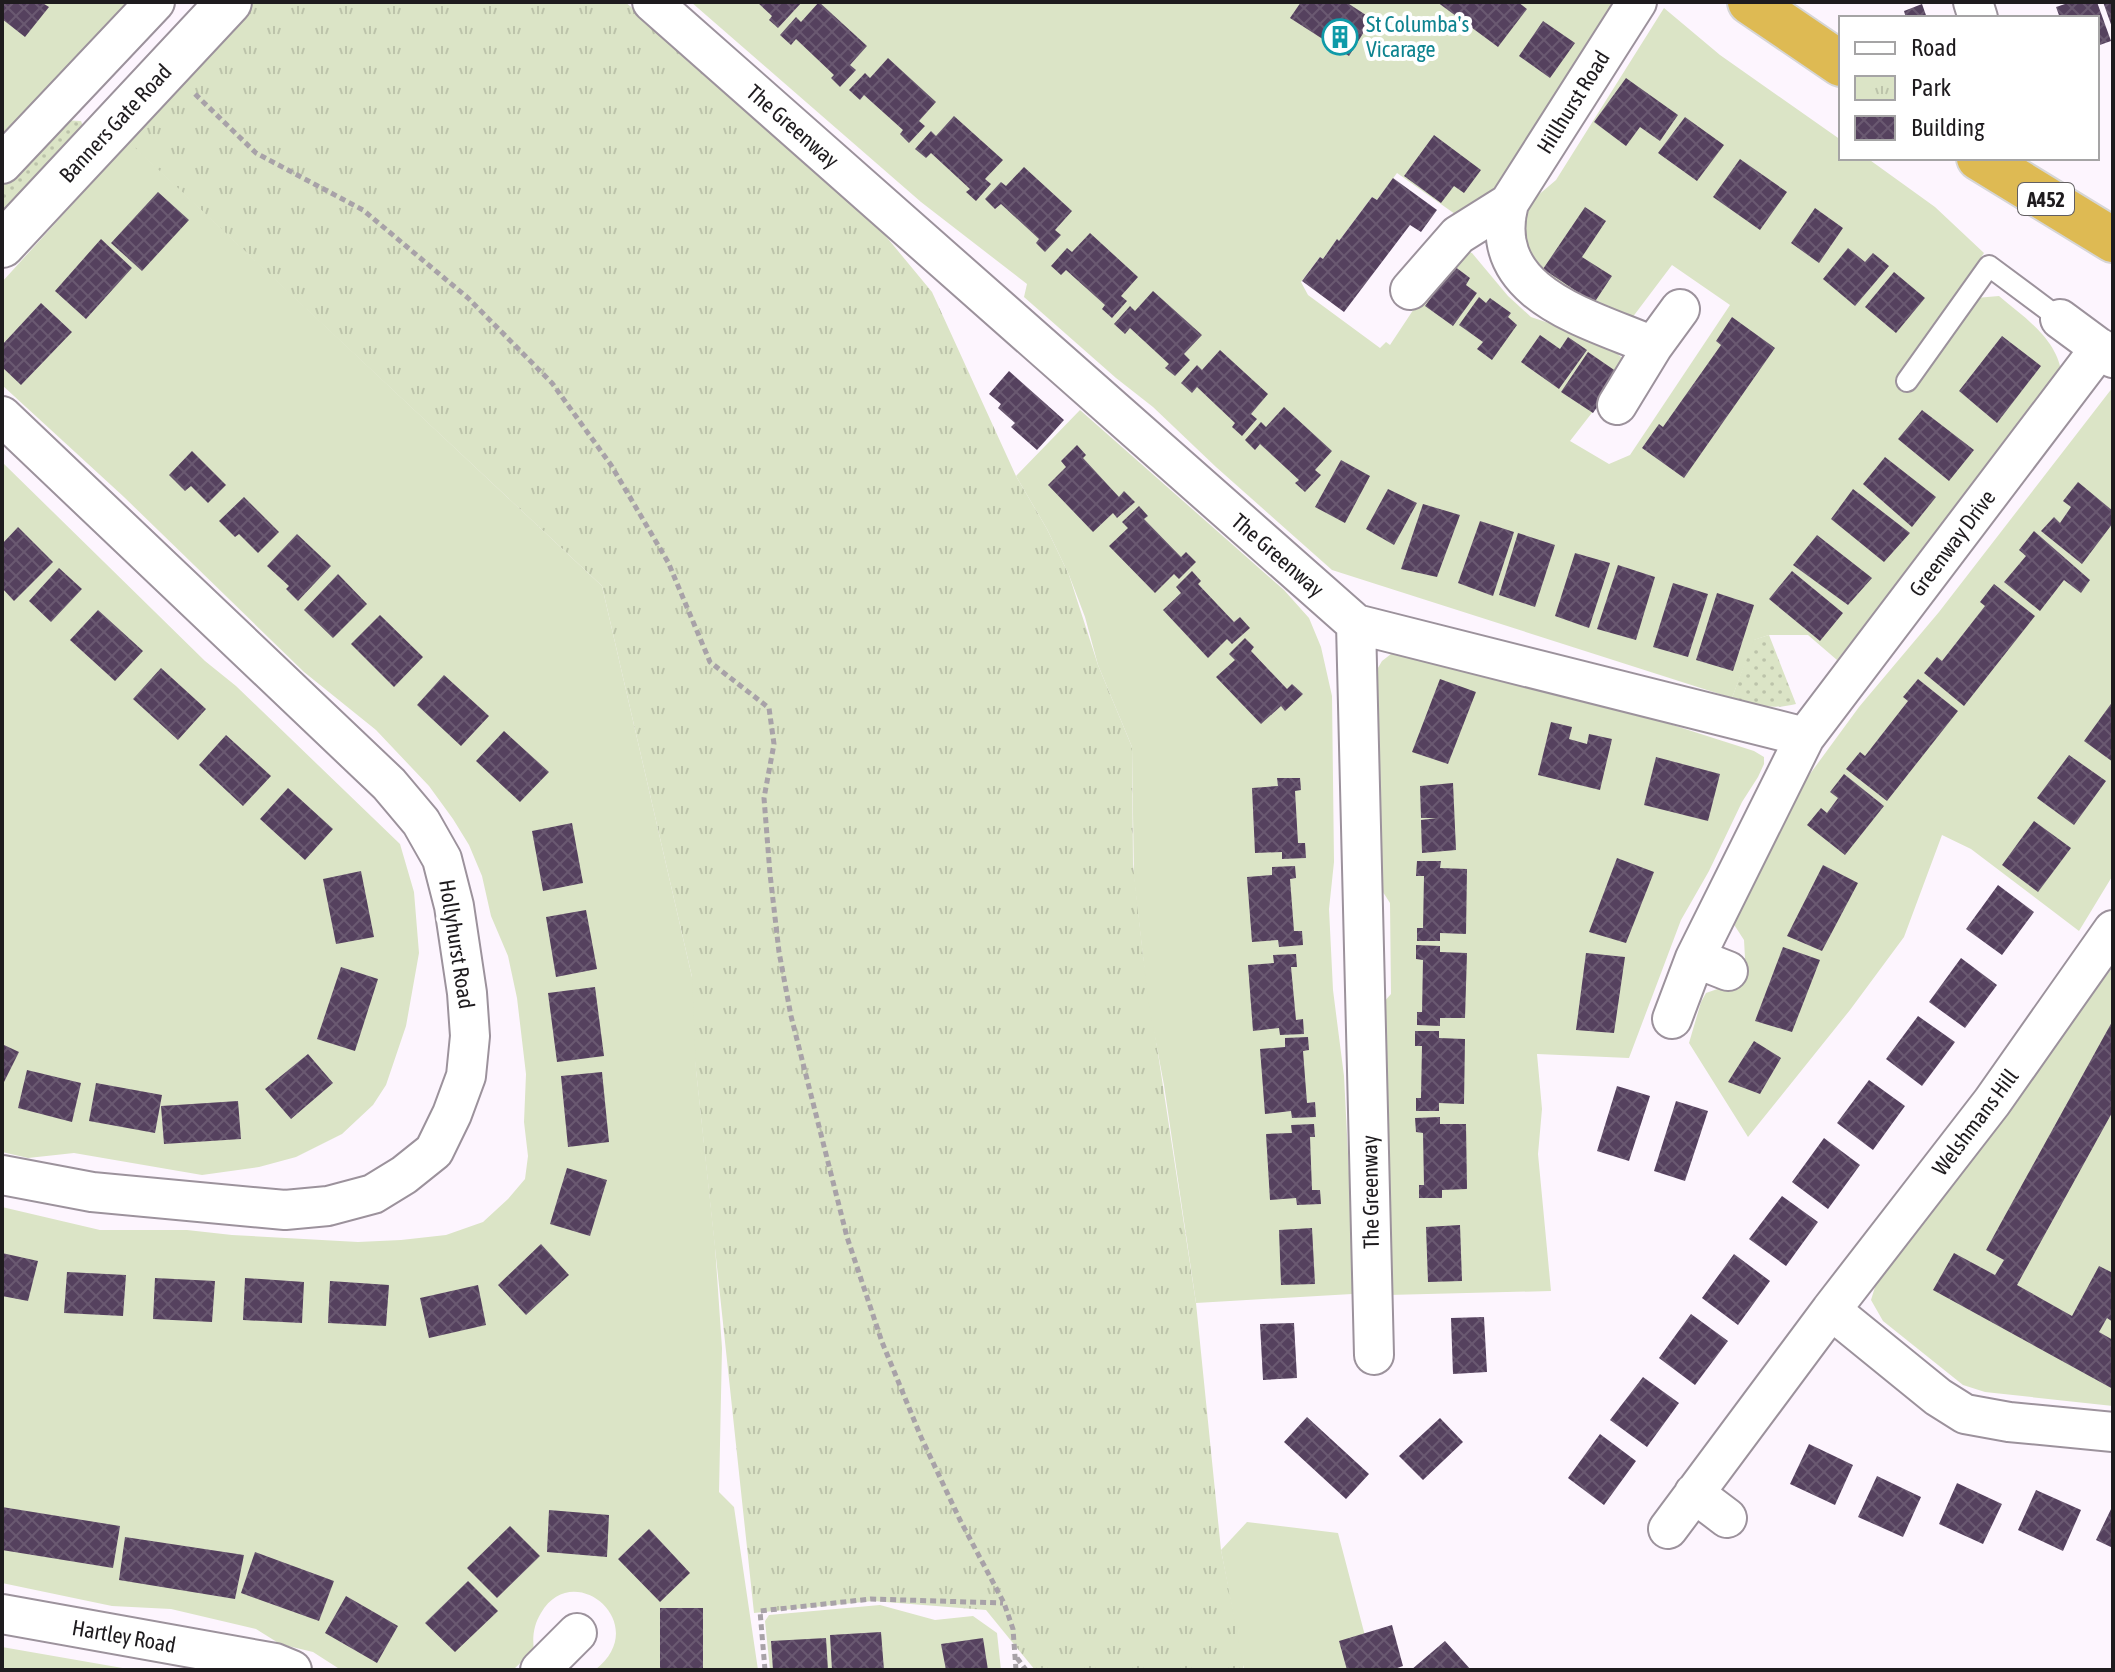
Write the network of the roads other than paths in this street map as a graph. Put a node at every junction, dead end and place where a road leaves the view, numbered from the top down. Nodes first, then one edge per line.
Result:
1 (155, 2) edge
2 (229, 2) edge
3 (652, 2) edge
4 (1637, 2) edge
5 (1750, 2) edge
6 (1839, 63) edge
7 (1982, 160) edge
8 (2, 164) edge
9 (1509, 203) junction
10 (2113, 240) edge
11 (2, 245) edge
12 (1410, 290) dead end
13 (1680, 309) dead end
14 (2060, 319) joint
15 (1653, 346) junction
16 (2106, 353) edge
17 (1907, 381) dead end
18 (1617, 405) dead end
19 (2, 416) edge
20 (1356, 624) junction
21 (1805, 737) junction
22 (2113, 930) edge
23 (1672, 1019) dead end
24 (2, 1175) edge
25 (1831, 1310) junction
26 (1374, 1355) dead end
27 (2113, 1432) edge
28 (1694, 1493) junction
29 (1727, 1518) dead end
30 (1668, 1529) dead end
31 (2, 1614) edge
32 (577, 1633) dead end
33 (292, 1670) edge
34 (540, 1670) edge

1 - 8 street
2 - 11 street, Banners Gate Road
3 - 20 street, The Greenway
4 - 9 street, Hillhurst Road
5 - 6 highway
7 - 10 highway, A452
9 - 12 street, Hillhurst Road
9 - 15 street, Hillhurst Road
13 - 15 street
14 - 16 street, Greenway Drive
14 - 17 lane
15 - 18 street
16 - 21 street, Greenway Drive
19 - 24 street, Hollyhurst Road
20 - 21 street
20 - 26 street, The Greenway
21 - 23 street, Greenway Drive
22 - 25 street, Welshmans Hill
25 - 27 street
25 - 28 street, Welshmans Hill
28 - 29 street
28 - 30 street, Welshmans Hill
31 - 33 street, Hartley Road
32 - 34 street

